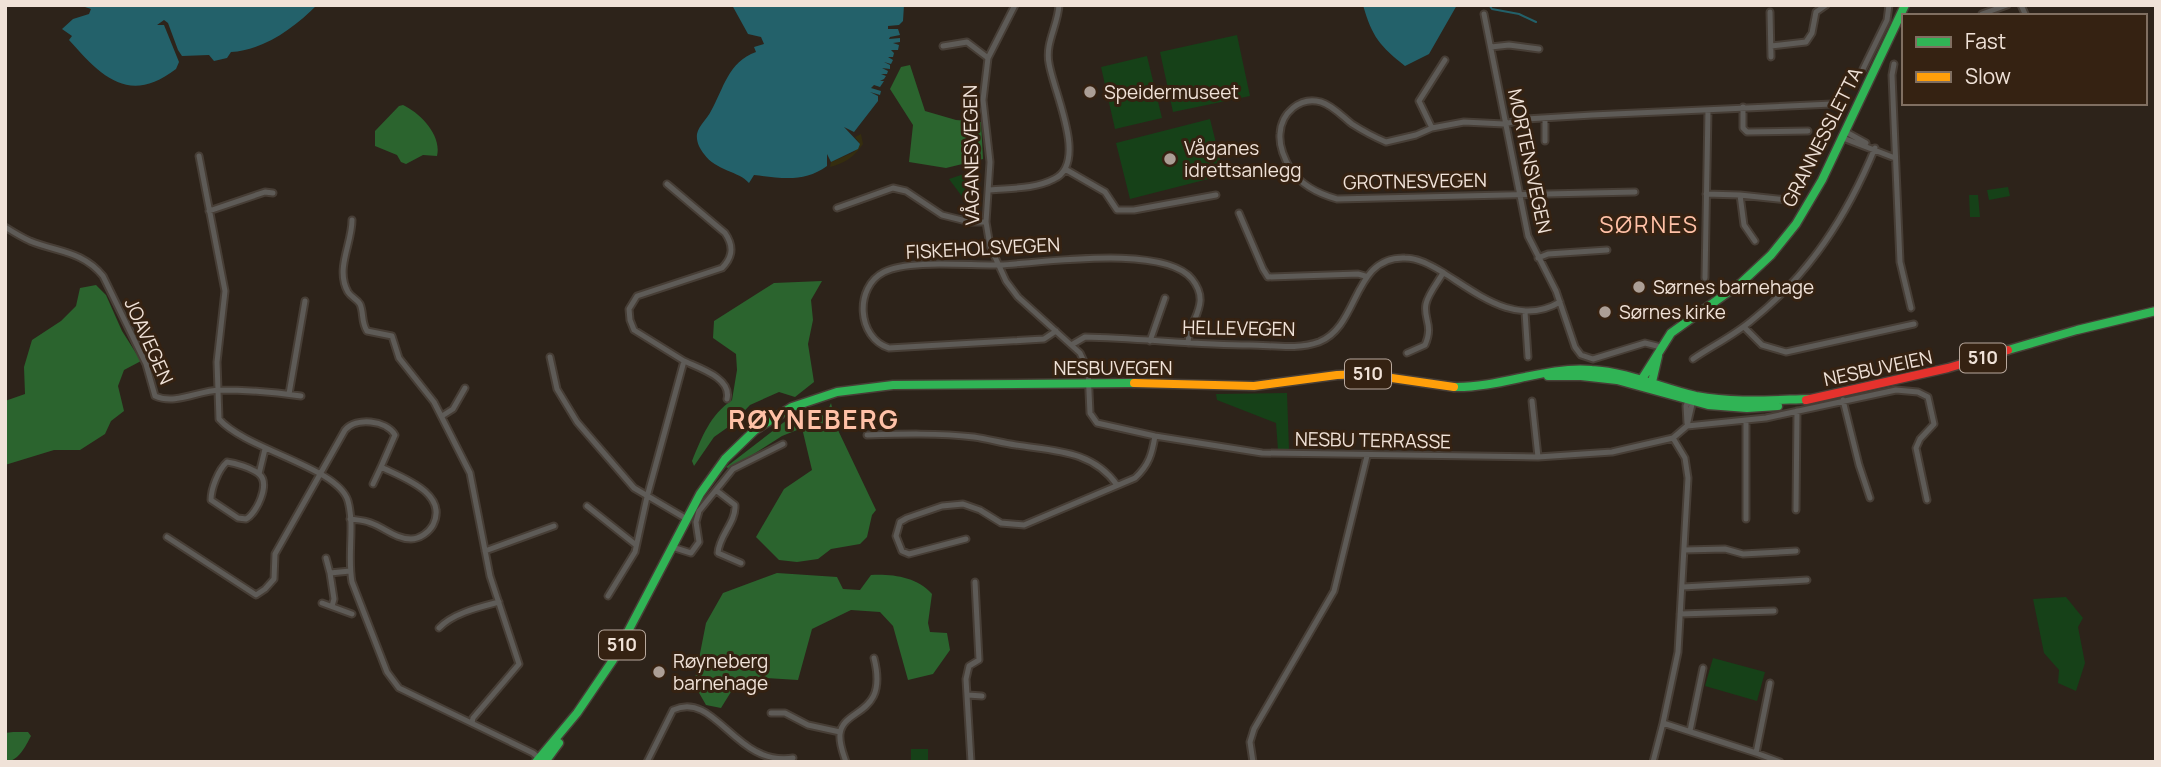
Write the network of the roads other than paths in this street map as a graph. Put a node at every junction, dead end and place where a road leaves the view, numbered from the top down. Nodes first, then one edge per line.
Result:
1 (1015, 5) edge
2 (1059, 5) edge
3 (1826, 5) edge
4 (1889, 5) edge
5 (1905, 5) edge
6 (2007, 5) edge
7 (1770, 12) dead end
8 (1484, 14) dead end
9 (1982, 14) dead end
10 (943, 46) dead end
11 (1771, 46) junction
12 (1491, 47) junction
13 (1539, 49) dead end
14 (1771, 57) dead end
15 (988, 58) junction
16 (1445, 60) dead end
17 (1894, 64) dead end
18 (1863, 69) dead end
19 (1832, 104) dead end
20 (1743, 107) junction
21 (1708, 110) junction
22 (1545, 118) junction
23 (1504, 124) junction
24 (1432, 128) junction
25 (1808, 131) dead end
26 (1844, 135) junction
27 (1545, 141) dead end
28 (1875, 148) junction
29 (199, 156) dead end
30 (1895, 158) junction
31 (1065, 169) junction
32 (667, 184) dead end
33 (990, 190) junction
34 (1635, 192) dead end
35 (272, 193) dead end
36 (1706, 194) junction
37 (1216, 195) dead end
38 (1518, 195) junction
39 (1740, 195) junction
40 (1787, 200) dead end
41 (837, 208) dead end
42 (209, 211) junction
43 (1239, 213) dead end
44 (352, 220) dead end
45 (986, 222) junction
46 (5, 228) edge
47 (1755, 241) dead end
48 (1607, 250) dead end
49 (1538, 258) junction
50 (998, 265) junction
51 (1443, 273) junction
52 (1365, 276) junction
53 (1705, 278) dead end
54 (1165, 298) dead end
55 (305, 301) dead end
56 (1560, 302) junction
57 (1911, 308) dead end
58 (2156, 311) edge
59 (1525, 312) junction
60 (1914, 324) dead end
61 (1744, 327) junction
62 (1056, 331) junction
63 (1150, 341) junction
64 (1188, 343) junction
65 (1073, 344) junction
66 (1660, 350) junction
67 (1407, 353) dead end
68 (1528, 357) dead end
69 (550, 358) dead end
70 (1693, 359) dead end
71 (684, 361) junction
72 (1646, 382) junction
73 (1089, 383) junction
74 (465, 388) dead end
75 (217, 390) junction
76 (289, 394) junction
77 (301, 396) dead end
78 (727, 399) dead end
79 (1691, 399) junction
80 (1809, 399) joint
81 (1843, 400) junction
82 (1532, 401) dead end
83 (1797, 411) junction
84 (442, 416) junction
85 (1746, 420) junction
86 (1687, 426) junction
87 (867, 435) dead end
88 (1154, 436) junction
89 (1673, 438) junction
90 (783, 444) dead end
91 (265, 449) junction
92 (1367, 456) junction
93 (1538, 457) junction
94 (381, 467) junction
95 (259, 474) junction
96 (319, 474) junction
97 (373, 484) dead end
98 (1117, 485) junction
99 (717, 491) junction
100 (647, 497) junction
101 (1870, 498) dead end
102 (1927, 499) dead end
103 (587, 506) dead end
104 (1796, 510) dead end
105 (683, 516) junction
106 (349, 519) junction
107 (1746, 519) dead end
108 (554, 526) dead end
109 (167, 537) dead end
110 (966, 539) dead end
111 (636, 545) junction
112 (672, 547) junction
113 (1684, 550) junction
114 (485, 551) junction
115 (1796, 551) dead end
116 (326, 558) dead end
117 (741, 563) dead end
118 (350, 571) junction
119 (330, 573) junction
120 (656, 576) junction
121 (1807, 580) dead end
122 (975, 582) dead end
123 (1684, 587) junction
124 (608, 596) dead end
125 (499, 602) junction
126 (321, 603) dead end
127 (332, 606) junction
128 (1774, 611) dead end
129 (352, 614) dead end
130 (1680, 614) junction
131 (439, 628) dead end
132 (874, 658) dead end
133 (1703, 668) dead end
134 (1770, 683) dead end
135 (968, 695) junction
136 (982, 696) dead end
137 (771, 713) dead end
138 (471, 723) junction
139 (1663, 723) junction
140 (1689, 731) junction
141 (840, 732) junction
142 (1756, 753) junction
143 (793, 758) dead end
144 (539, 761) edge
145 (647, 762) edge
146 (846, 762) edge
147 (971, 762) edge
148 (1253, 762) edge
149 (1653, 762) edge
150 (1780, 762) edge

1 - 15 street, VÅGANESVEGEN
2 - 31 street
3 - 11 street
4 - 18 street, GRANNESSLETTA
5 - 26 main road, GRANNESSLETTA
6 - 9 street
7 - 11 street
8 - 12 street, MORTENSVEGEN
10 - 15 street, VÅGANESVEGEN
11 - 14 street
12 - 13 street
12 - 23 street, MORTENSVEGEN
15 - 33 street, VÅGANESVEGEN
16 - 24 street
17 - 30 street
19 - 20 street, GROTNESVEGEN
20 - 21 street, GROTNESVEGEN
20 - 25 street
21 - 22 street, GROTNESVEGEN
21 - 36 street
22 - 23 street, GROTNESVEGEN
22 - 27 street
23 - 24 street, GROTNESVEGEN
23 - 38 street, MORTENSVEGEN
24 - 38 street, GROTNESVEGEN
26 - 28 street
26 - 66 main road, GRANNESSLETTA
28 - 30 street
28 - 61 street
29 - 42 street
30 - 57 street
31 - 33 street
31 - 37 street
32 - 71 street
33 - 45 street, VÅGANESVEGEN
34 - 38 street, GROTNESVEGEN
35 - 42 street
36 - 39 street
36 - 53 street
38 - 49 street, MORTENSVEGEN
39 - 40 street
39 - 47 street
41 - 45 street
42 - 75 street
43 - 52 street
44 - 84 street
45 - 50 street, VÅGANESVEGEN
46 - 75 street, JOAVEGEN
48 - 49 street
49 - 56 street, MORTENSVEGEN
50 - 62 street, VÅGANESVEGEN
50 - 62 street, FISKEHOLSVEGEN
50 - 64 street, FISKEHOLSVEGEN
51 - 52 street
51 - 59 street
51 - 67 street
52 - 64 street, HELLEVEGEN
54 - 63 street
55 - 76 street
56 - 59 street
56 - 66 street, MORTENSVEGEN
58 - 80 main road, NESBUVEIEN / 510
59 - 68 street
60 - 61 street
61 - 70 street
62 - 65 street, VÅGANESVEGEN
63 - 64 street, HELLEVEGEN
63 - 65 street, HELLEVEGEN
65 - 73 street, VÅGANESVEGEN
66 - 72 main road
69 - 100 street
71 - 78 street
71 - 100 street
72 - 73 main road, NESBUVEGEN / 510
72 - 79 main road, NESBUVEGEN / 510
73 - 88 street, NESBU TERRASSE
73 - 105 main road, NESBUVEGEN / 510
74 - 84 street
75 - 76 street, JOAVEGEN
75 - 91 street
76 - 77 street, JOAVEGEN
79 - 80 main road, NESBUVEGEN / 510
79 - 86 street
81 - 83 street
81 - 101 street
81 - 102 street
82 - 93 street
83 - 85 street
83 - 104 street
84 - 114 street
85 - 86 street
85 - 107 street
86 - 89 street, NESBU TERRASSE
87 - 98 street
88 - 92 street, NESBU TERRASSE
88 - 98 street
89 - 93 street, NESBU TERRASSE
89 - 113 street
90 - 99 street
91 - 95 street
91 - 96 street
92 - 93 street, NESBU TERRASSE
92 - 148 street
94 - 96 street
94 - 97 street
94 - 106 street
95 - 95 street
96 - 106 street
96 - 109 street
98 - 110 street
99 - 112 street
99 - 117 street
100 - 105 street
100 - 111 street
103 - 111 street
105 - 112 main road, NESBUVEGEN / 510
105 - 120 main road, NESBUVEGEN / 510
106 - 118 street
108 - 114 street
111 - 124 street
112 - 120 main road, NESBUVEGEN / 510
113 - 115 street
113 - 123 street
114 - 125 street
116 - 119 street
118 - 119 street
118 - 138 street
119 - 127 street
120 - 144 main road, NESBUVEGEN / 510
121 - 123 street
122 - 135 street
123 - 130 street
125 - 131 street
125 - 138 street
126 - 127 street
127 - 129 street
128 - 130 street
130 - 139 street
132 - 141 street
133 - 140 street
134 - 142 street
135 - 136 street
135 - 147 street
137 - 141 street
138 - 144 street
139 - 140 street
139 - 149 street
140 - 142 street
141 - 146 street
142 - 150 street
143 - 145 street

